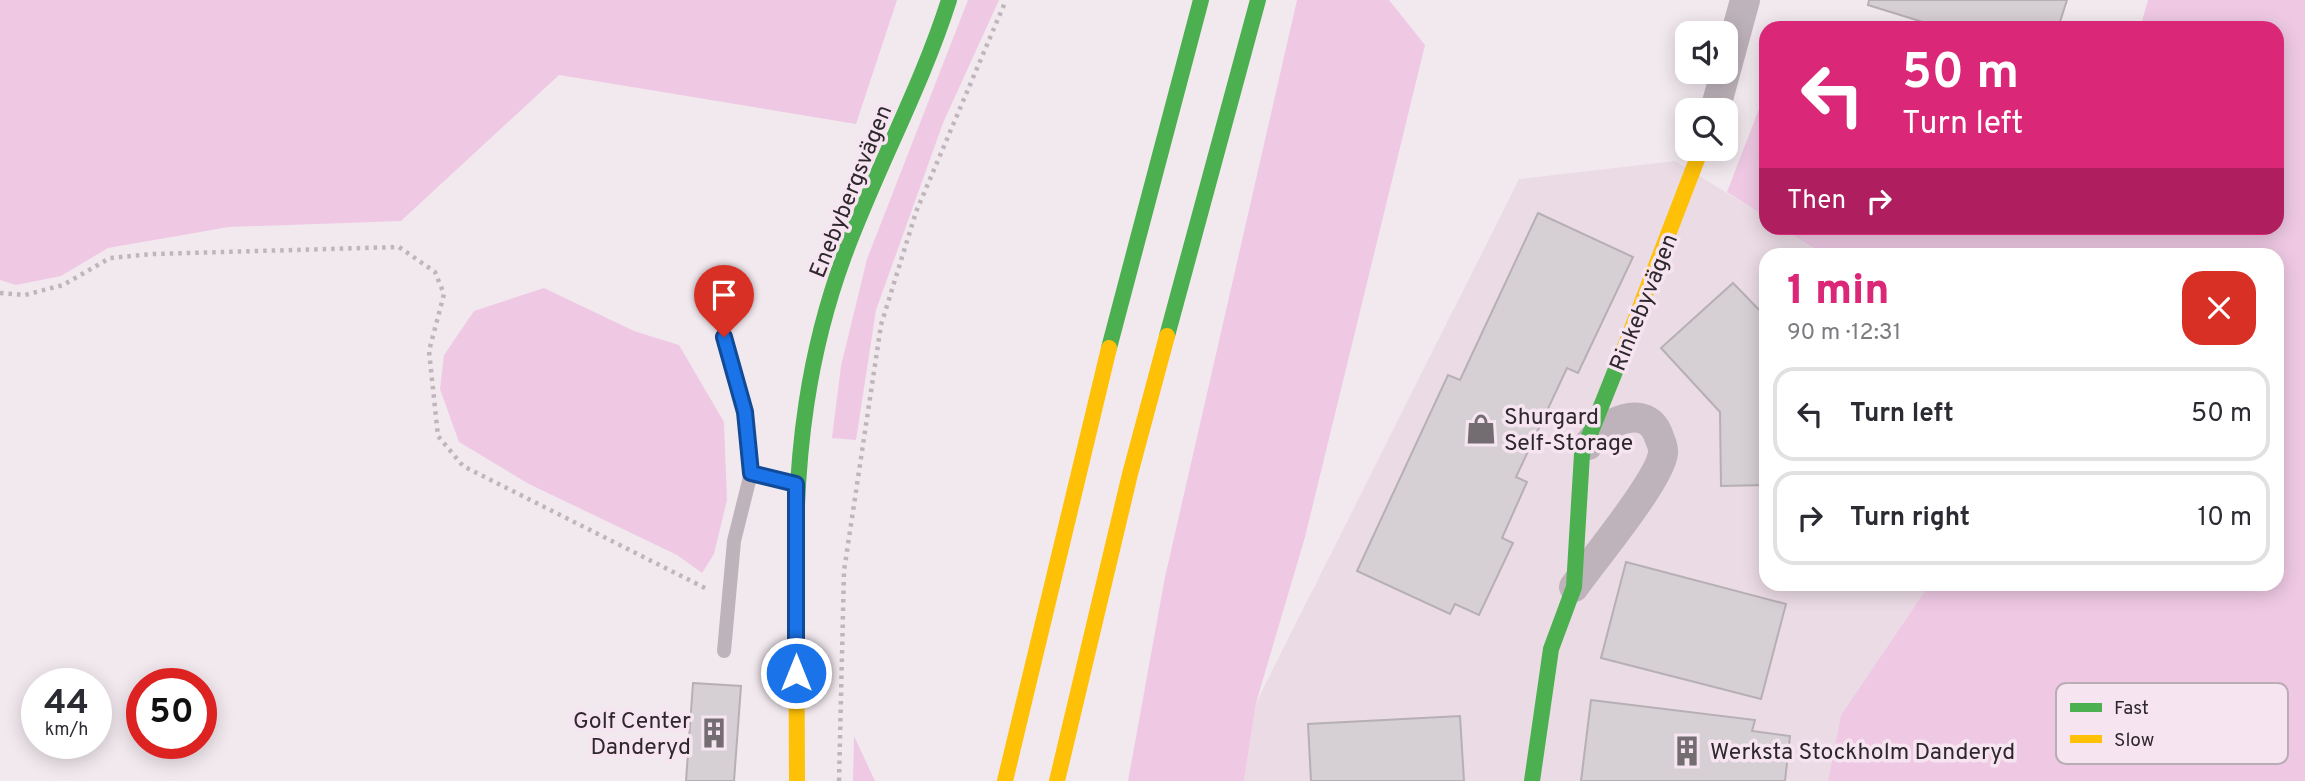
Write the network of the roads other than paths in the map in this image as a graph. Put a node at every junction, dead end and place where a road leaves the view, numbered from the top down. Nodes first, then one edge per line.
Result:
1 (949, 0) edge
2 (1201, 0) edge
3 (1258, 0) edge
4 (1745, 0) edge
5 (1718, 98) edge
6 (1697, 161) edge
7 (724, 337) dead end
8 (1582, 454) junction
9 (751, 473) junction
10 (796, 484) junction
11 (1574, 587) junction
12 (724, 651) dead end
13 (797, 781) edge
14 (1005, 781) edge
15 (1056, 781) edge
16 (1532, 781) edge

1 - 10 main road, Enebybergsvägen
2 - 14 main road
3 - 15 main road
4 - 5 street
6 - 8 main road, Rinkebyvägen
7 - 9 lane
8 - 11 main road, Rinkebyvägen
8 - 11 street, Rinkebyvägen
9 - 10 lane
9 - 12 lane
10 - 13 main road, Enebybergsvägen
11 - 16 main road, Rinkebyvägen

